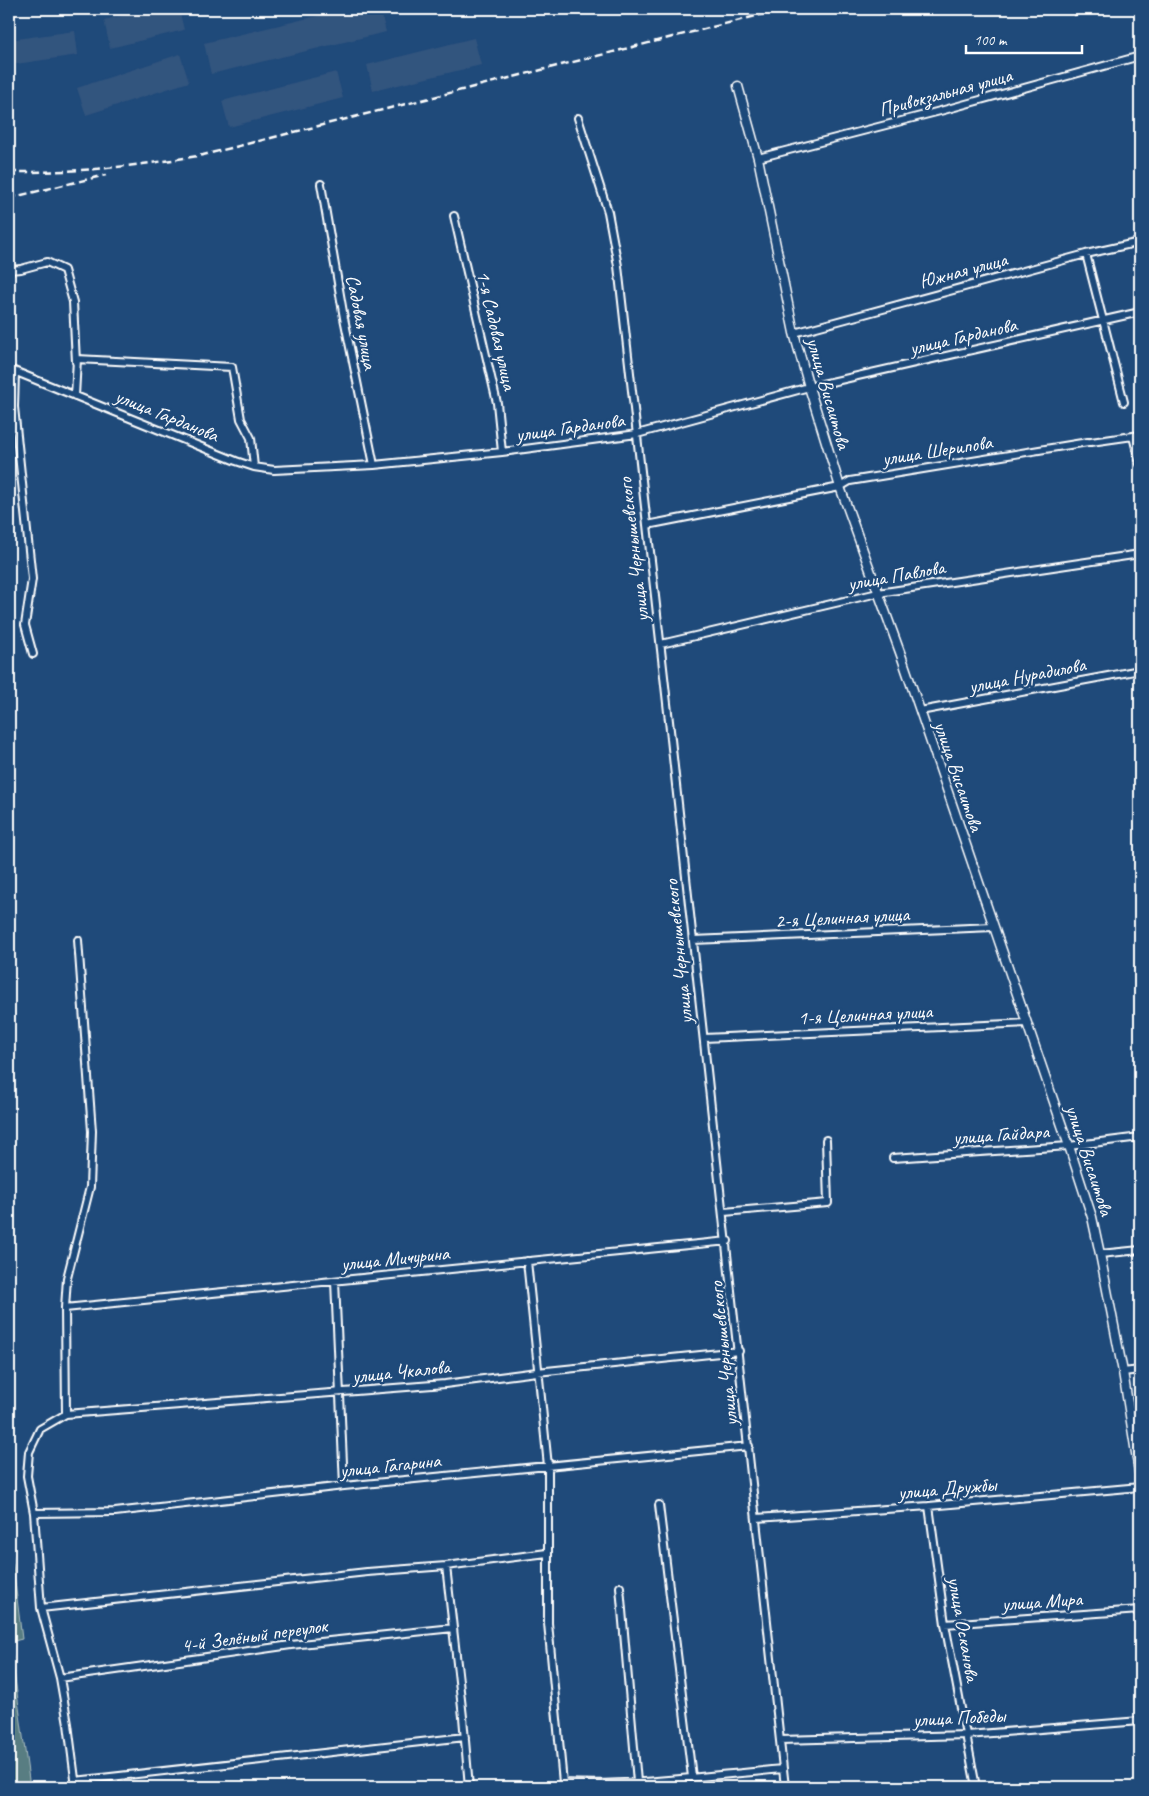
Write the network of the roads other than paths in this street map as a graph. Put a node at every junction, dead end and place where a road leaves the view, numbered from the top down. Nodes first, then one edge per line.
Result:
1 (1140, 56) edge
2 (738, 86) dead end
3 (578, 118) dead end
4 (758, 158) junction
5 (321, 184) dead end
6 (454, 216) dead end
7 (1140, 242) edge
8 (1086, 254) junction
9 (9, 270) edge
10 (1140, 312) edge
11 (1104, 322) junction
12 (794, 332) junction
13 (76, 363) junction
14 (12, 370) edge
15 (809, 388) junction
16 (75, 396) junction
17 (1124, 402) dead end
18 (637, 434) junction
19 (1137, 436) edge
20 (502, 452) junction
21 (1140, 464) edge
22 (374, 465) junction
23 (254, 467) junction
24 (840, 487) junction
25 (647, 525) junction
26 (1140, 554) edge
27 (878, 593) junction
28 (661, 644) junction
29 (33, 654) dead end
30 (1140, 670) edge
31 (920, 711) junction
32 (993, 926) junction
33 (78, 940) dead end
34 (693, 940) junction
35 (1027, 1023) junction
36 (704, 1038) junction
37 (1140, 1137) edge
38 (826, 1140) dead end
39 (1070, 1146) junction
40 (893, 1158) dead end
41 (724, 1212) junction
42 (728, 1241) junction
43 (1140, 1250) edge
44 (1100, 1254) junction
45 (526, 1261) junction
46 (335, 1281) junction
47 (65, 1308) junction
48 (739, 1351) junction
49 (1140, 1370) edge
50 (537, 1372) junction
51 (1123, 1372) junction
52 (341, 1393) junction
53 (66, 1414) junction
54 (749, 1446) junction
55 (548, 1466) junction
56 (1140, 1478) edge
57 (344, 1486) junction
58 (1140, 1487) edge
59 (659, 1505) dead end
60 (929, 1506) junction
61 (34, 1514) junction
62 (757, 1518) junction
63 (547, 1553) junction
64 (446, 1566) junction
65 (620, 1587) dead end
66 (41, 1608) junction
67 (1140, 1610) edge
68 (945, 1624) junction
69 (453, 1628) junction
70 (60, 1678) junction
71 (1140, 1721) edge
72 (967, 1735) junction
73 (465, 1737) junction
74 (780, 1740) junction
75 (783, 1769) junction
76 (692, 1777) junction
77 (679, 1778) junction
78 (637, 1782) junction
79 (75, 1784) edge
80 (586, 1786) edge
81 (469, 1787) edge
82 (680, 1787) edge
83 (785, 1787) edge
84 (976, 1787) edge

1 - 4 street, Привокзальная улица
2 - 4 street, улица Висаитова
3 - 18 street, улица Чернышевского
4 - 12 street, улица Висаитова
5 - 22 street, Садовая улица
6 - 20 street, 1-я Садовая улица
7 - 8 street, Южная улица
8 - 11 street
8 - 12 street, Южная улица
9 - 13 street
10 - 11 street, улица Гарданова
11 - 15 street, улица Гарданова
11 - 17 street
12 - 15 street, улица Висаитова
13 - 16 street
13 - 23 street
14 - 16 street, улица Гарданова
14 - 29 street
15 - 18 street, улица Гарданова
15 - 24 street, улица Висаитова
16 - 23 street, улица Гарданова
18 - 20 street, улица Гарданова
18 - 25 street, улица Чернышевского
19 - 21 street
19 - 24 street, улица Шерипова
20 - 22 street, улица Гарданова
22 - 23 street, улица Гарданова
24 - 25 street, улица Шерипова
24 - 27 street, улица Висаитова
25 - 28 street, улица Чернышевского
26 - 27 street, улица Павлова
27 - 28 street, улица Павлова
27 - 31 street, улица Висаитова
28 - 34 street, улица Чернышевского
30 - 31 street, улица Нурадилова
31 - 32 street, улица Висаитова
32 - 34 street, 2-я Целинная улица
32 - 35 street, улица Висаитова
33 - 47 street
34 - 36 street, улица Чернышевского
35 - 36 street, 1-я Целинная улица
35 - 39 street, улица Висаитова
36 - 41 street, улица Чернышевского
37 - 39 street, улица Гайдара
38 - 41 street
39 - 40 street, улица Гайдара
39 - 44 street, улица Висаитова
41 - 42 street, улица Чернышевского
42 - 45 street, улица Мичурина
42 - 48 street, улица Чернышевского
43 - 44 street
44 - 51 street, улица Висаитова
45 - 46 street, улица Мичурина
45 - 50 street
46 - 47 street, улица Мичурина
46 - 52 street
47 - 53 street
48 - 50 street, улица Чкалова
48 - 54 street, улица Чернышевского
49 - 51 street
50 - 52 street, улица Чкалова
50 - 55 street
51 - 56 street, улица Висаитова
52 - 53 street, улица Чкалова
52 - 57 street
53 - 61 street
54 - 55 street, улица Гагарина
54 - 62 street, улица Чернышевского
55 - 57 street, улица Гагарина
55 - 63 street
57 - 61 street, улица Гагарина
58 - 60 street, улица Дружбы
59 - 76 street
60 - 62 street, улица Дружбы
60 - 68 street, улица Осканова
61 - 66 street
62 - 74 street, улица Чернышевского
63 - 64 street
63 - 80 street
64 - 66 street
64 - 69 street
65 - 78 street
66 - 70 street
67 - 68 street, улица Мира
68 - 72 street, улица Осканова
69 - 70 street, 4-й Зелёный переулок
69 - 73 street
70 - 79 street
71 - 72 street, улица Победы
72 - 74 street, улица Победы
72 - 84 street, улица Осканова
73 - 79 street
73 - 81 street
74 - 75 street, улица Чернышевского
75 - 76 street
75 - 83 street, улица Чернышевского
76 - 77 street
77 - 78 street
77 - 82 street
78 - 80 street

